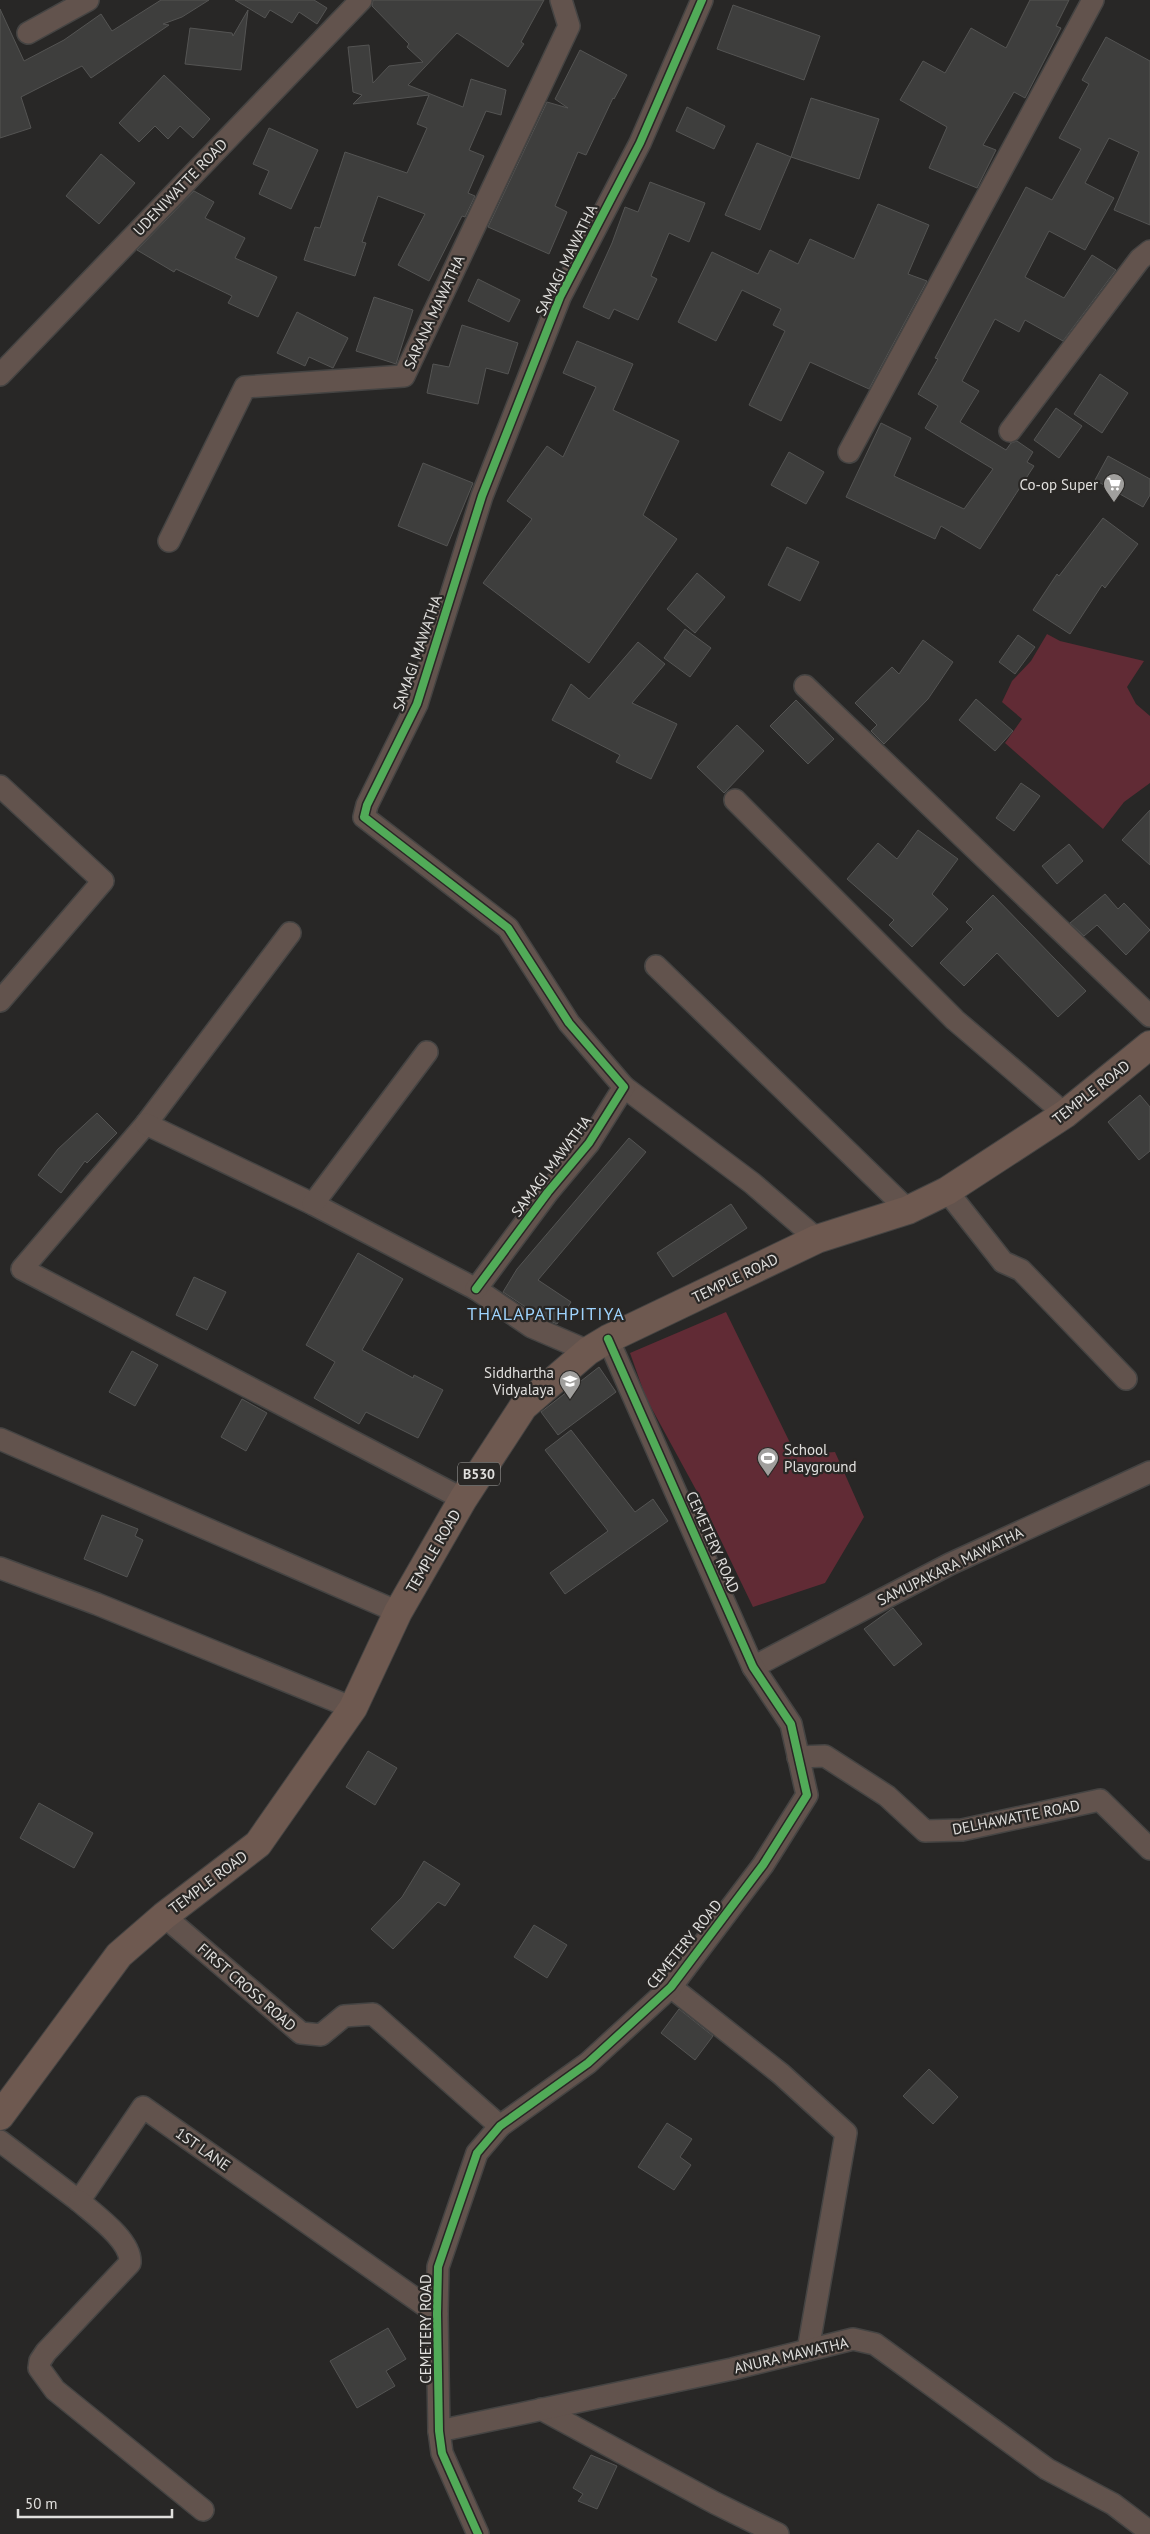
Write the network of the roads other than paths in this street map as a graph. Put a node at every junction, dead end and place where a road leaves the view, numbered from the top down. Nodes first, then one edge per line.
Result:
1 (88, 0) edge
2 (361, 0) edge
3 (561, 0) edge
4 (702, 0) edge
5 (1093, 0) edge
6 (28, 33) dead end
7 (1150, 251) edge
8 (0, 375) edge
9 (1010, 431) dead end
10 (849, 452) dead end
11 (169, 541) dead end
12 (805, 686) dead end
13 (0, 786) edge
14 (735, 800) dead end
15 (290, 932) dead end
16 (656, 966) dead end
17 (0, 1001) edge
18 (1150, 1016) edge
19 (1150, 1045) edge
20 (427, 1052) dead end
21 (624, 1087) junction
22 (1066, 1114) junction
23 (146, 1124) junction
24 (947, 1191) junction
25 (313, 1204) junction
26 (908, 1210) junction
27 (817, 1239) junction
28 (476, 1289) junction
29 (598, 1345) junction
30 (1126, 1379) dead end
31 (0, 1440) edge
32 (1150, 1472) edge
33 (463, 1499) junction
34 (0, 1568) edge
35 (398, 1612) junction
36 (754, 1667) junction
37 (353, 1708) junction
38 (798, 1757) junction
39 (1147, 1842) edge
40 (164, 1916) junction
41 (671, 1987) junction
42 (0, 2116) edge
43 (500, 2126) junction
44 (0, 2141) edge
45 (79, 2201) junction
46 (437, 2314) junction
47 (808, 2350) junction
48 (541, 2409) junction
49 (438, 2431) junction
50 (203, 2510) dead end
51 (1150, 2532) edge
52 (478, 2534) edge
53 (778, 2534) edge

1 - 6 street
2 - 8 street, UDENIWATTE ROAD
3 - 11 street, SARANA MAWATHA
4 - 21 street, SAMAGI MAWATHA
5 - 10 street
7 - 9 street
12 - 18 street
13 - 17 street
14 - 22 street
15 - 23 street
16 - 26 street
19 - 22 main road, TEMPLE ROAD / B530
20 - 25 street
21 - 27 street
21 - 28 street, SAMAGI MAWATHA
22 - 24 main road, TEMPLE ROAD / B530
23 - 25 street
23 - 33 street
24 - 26 main road, TEMPLE ROAD / B530
24 - 30 street
25 - 28 street
26 - 27 main road, TEMPLE ROAD / B530
27 - 29 main road, TEMPLE ROAD / B530
28 - 29 street
29 - 33 main road, TEMPLE ROAD / B530
29 - 36 street, CEMETERY ROAD
31 - 35 street
32 - 36 street, SAMUPAKARA MAWATHA
33 - 35 main road, TEMPLE ROAD / B530
34 - 37 street
35 - 37 main road, TEMPLE ROAD / B530
36 - 38 street, CEMETERY ROAD
37 - 40 main road, TEMPLE ROAD / B530
38 - 39 street, DELHAWATTE ROAD
38 - 41 street, CEMETERY ROAD
40 - 42 main road, TEMPLE ROAD / B530
40 - 43 street, FIRST CROSS ROAD
41 - 43 street, CEMETERY ROAD
41 - 47 street
43 - 46 street, CEMETERY ROAD
44 - 45 street
45 - 46 street, 1ST LANE
45 - 50 street
46 - 49 street, CEMETERY ROAD
47 - 48 street, ANURA MAWATHA
47 - 51 street, ANURA MAWATHA
48 - 49 street, ANURA MAWATHA
48 - 53 street
49 - 52 street, CEMETERY ROAD

